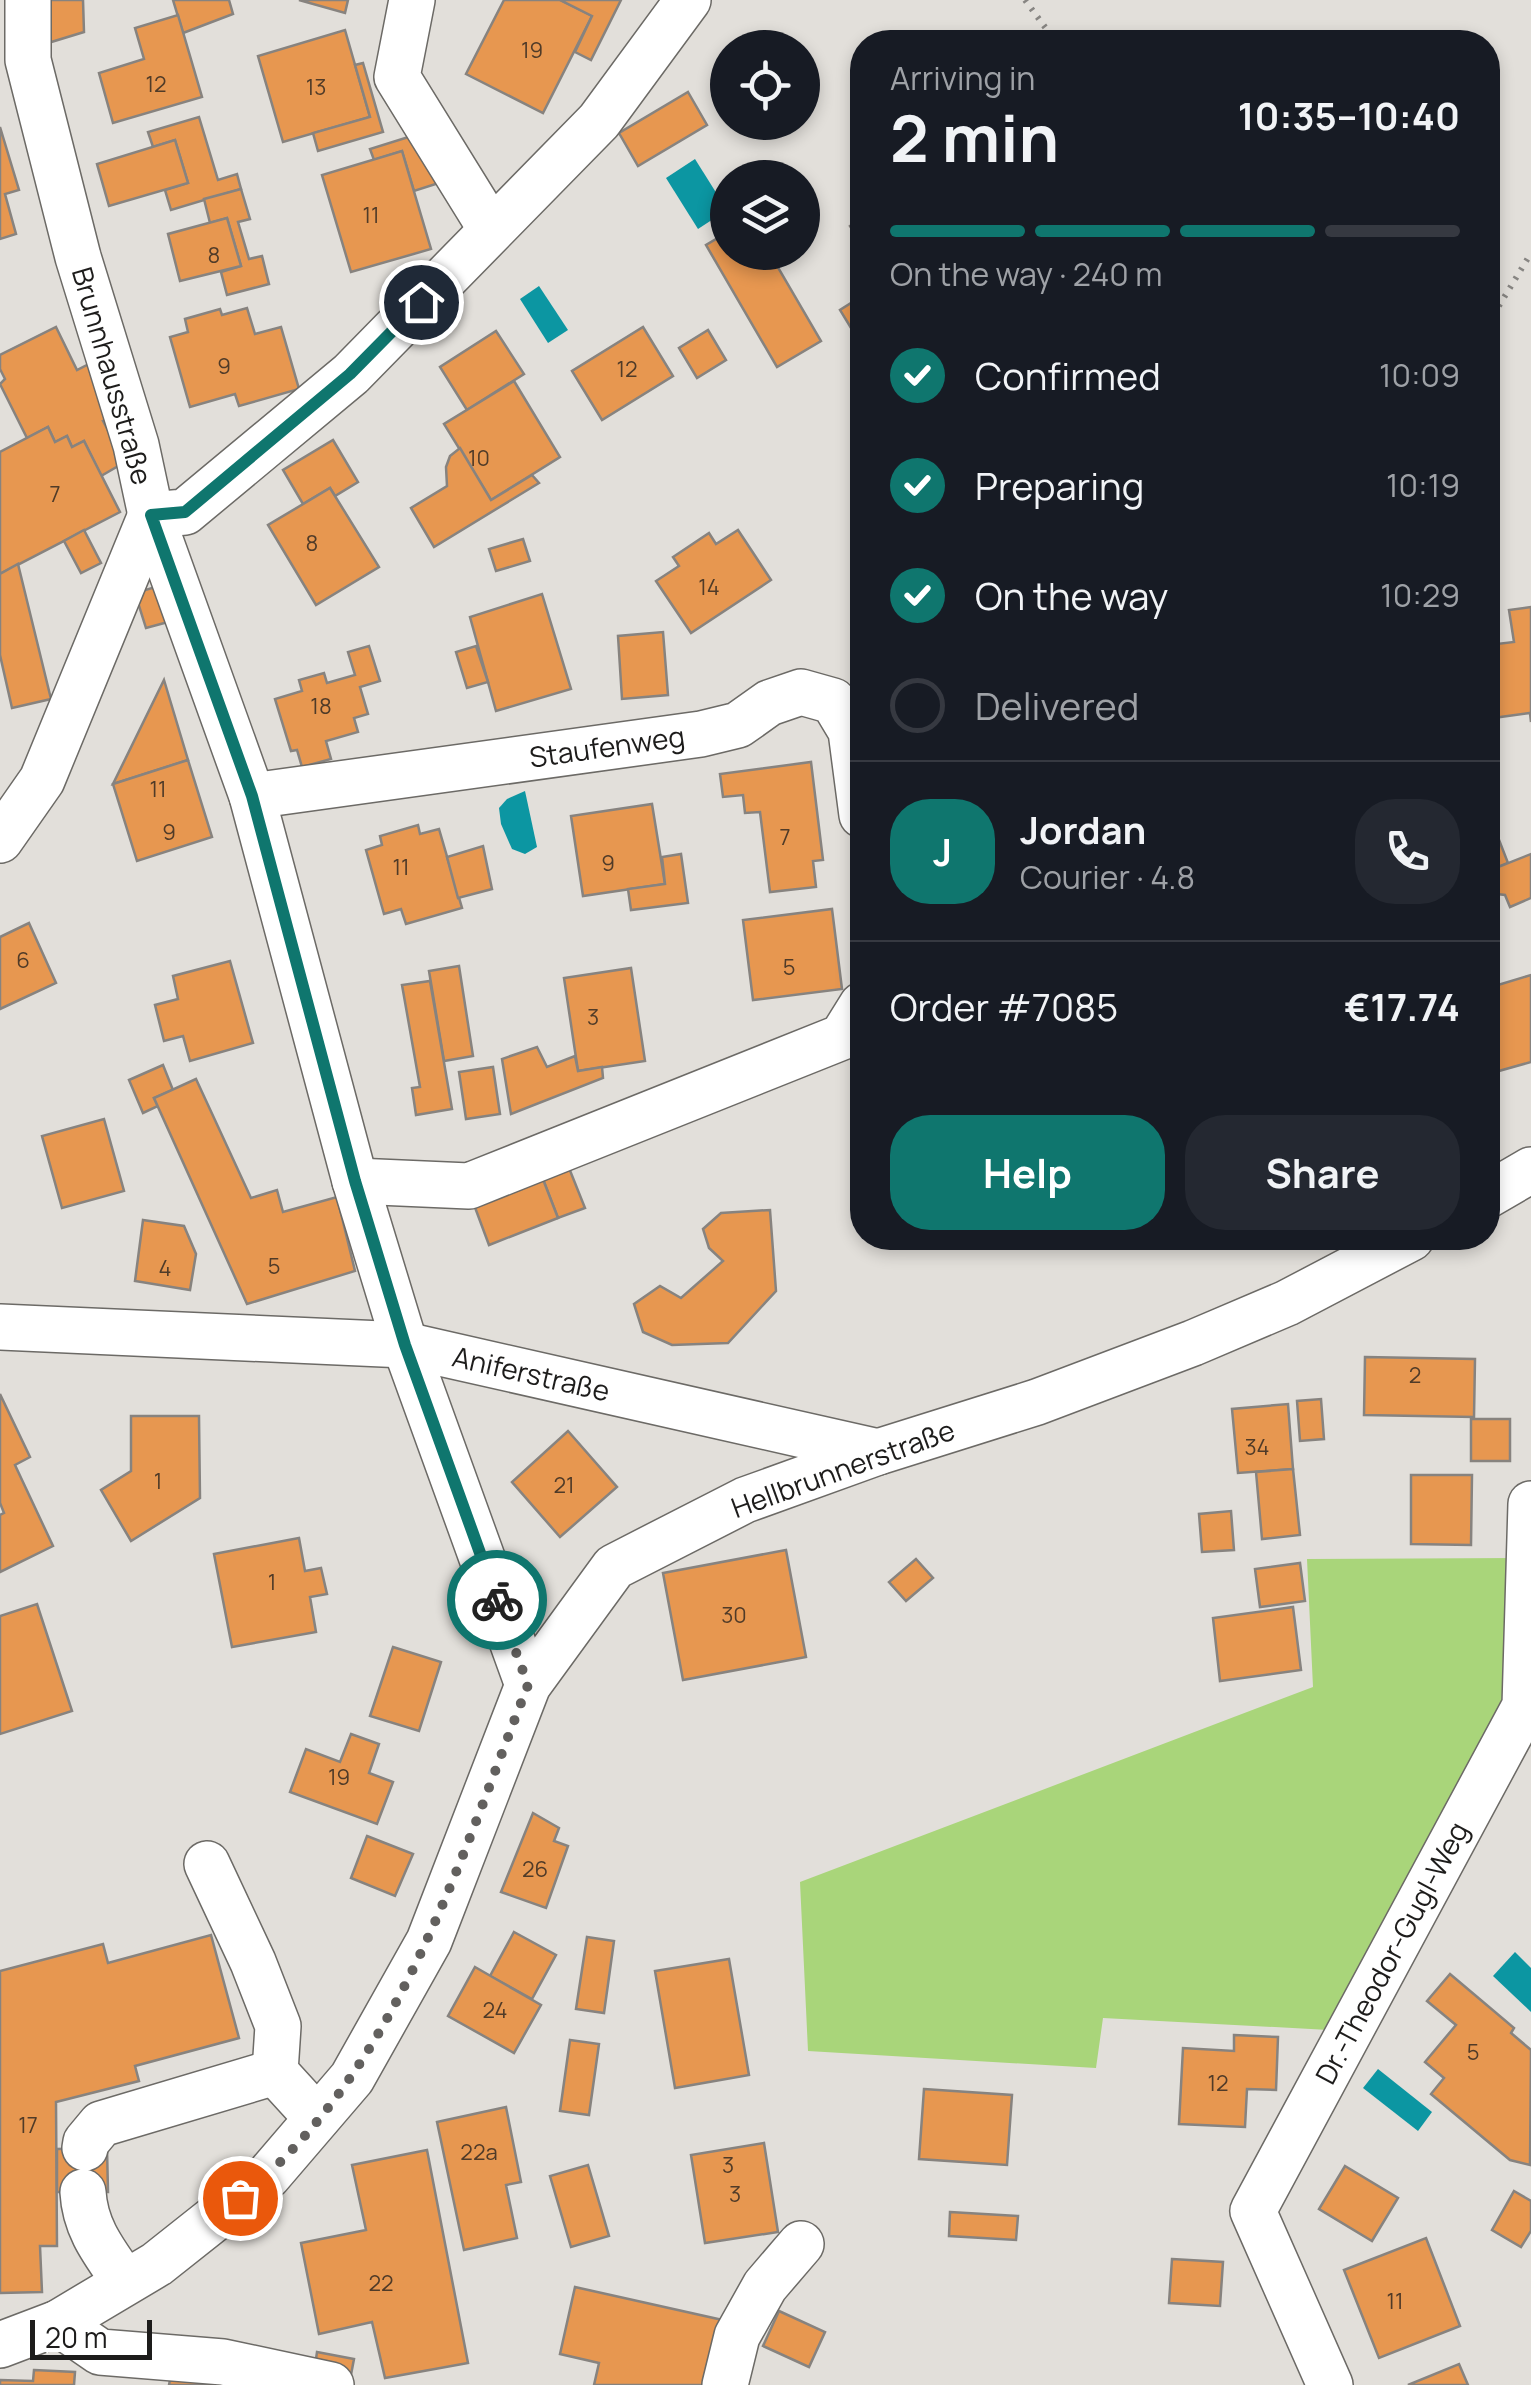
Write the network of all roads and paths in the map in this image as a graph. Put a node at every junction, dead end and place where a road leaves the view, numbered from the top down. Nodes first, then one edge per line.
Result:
1 (412, 0) edge
2 (688, 0) edge
3 (1025, 0) edge
4 (19, 21) edge
5 (1047, 30) edge
6 (491, 229) junction
7 (1531, 254) edge
8 (1500, 304) edge
9 (151, 515) junction
10 (850, 728) edge
11 (252, 796) junction
12 (0, 840) edge
13 (850, 1024) edge
14 (1531, 1170) edge
15 (355, 1181) junction
16 (1500, 1188) edge
17 (1379, 1250) edge
18 (0, 1327) edge
19 (405, 1345) junction
20 (878, 1452) junction
21 (1531, 1504) edge
22 (528, 1685) junction
23 (1528, 1704) edge
24 (208, 1864) dead end
25 (275, 2072) junction
26 (317, 2118) junction
27 (801, 2244) dead end
28 (126, 2282) junction
29 (58, 2323) junction
30 (0, 2345) edge
31 (331, 2385) edge
32 (725, 2385) edge
33 (1330, 2385) edge

1 - 6 street
2 - 6 street
3 - 5 path
4 - 9 street, Brunnhausstraße
6 - 9 street
7 - 8 path
9 - 11 street, Brunnhausstraße
9 - 12 street
10 - 11 street, Staufenweg
11 - 15 street, Brunnhausstraße
13 - 15 street
14 - 16 street
15 - 19 street, Brunnhausstraße
17 - 20 street, Hellbrunnerstraße
18 - 19 street, Aniferstraße
19 - 20 street, Aniferstraße
19 - 22 street, Brunnhausstraße
20 - 22 street, Hellbrunnerstraße
21 - 23 street, Dr.-Theodor-Gugl-Weg
22 - 26 street, Hellbrunnerstraße
23 - 33 street, Dr.-Theodor-Gugl-Weg
24 - 25 street
25 - 26 street
25 - 28 street
26 - 28 street, Hellbrunnerstraße
27 - 32 street
28 - 29 street, Hellbrunnerstraße
29 - 30 street, Hellbrunnerstraße
29 - 31 street

